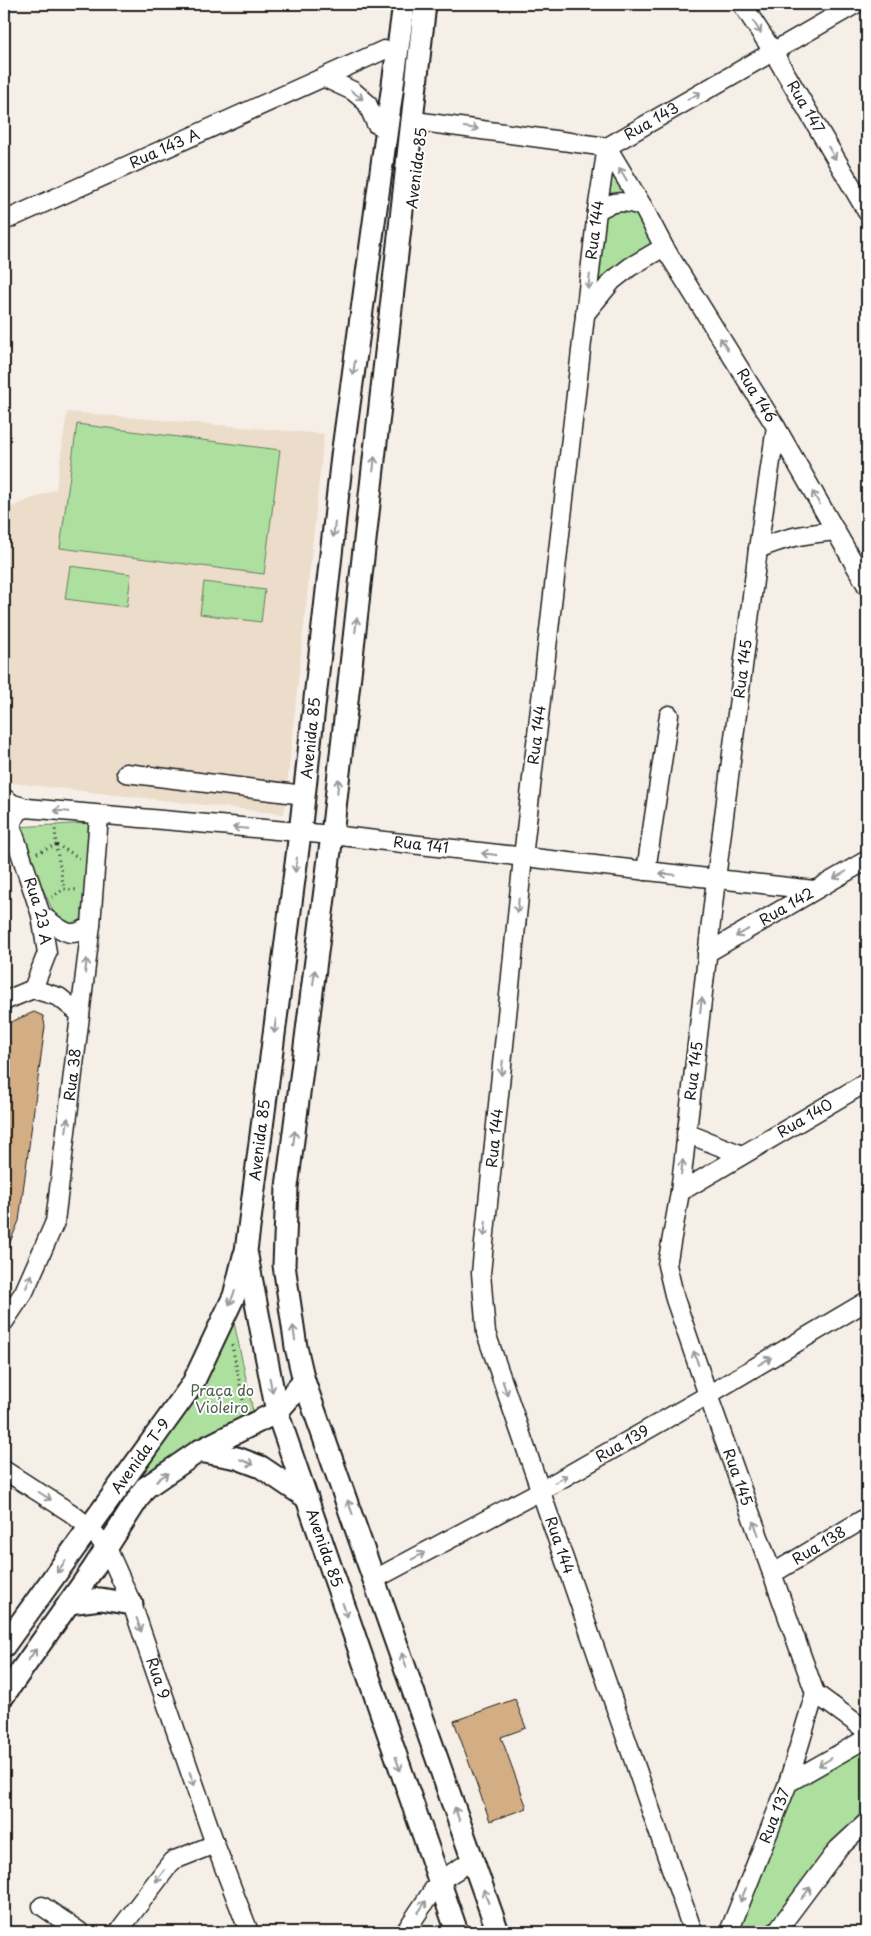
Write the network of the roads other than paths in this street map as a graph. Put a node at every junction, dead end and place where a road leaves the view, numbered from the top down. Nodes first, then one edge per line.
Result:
1 (389, 4) edge
2 (404, 4) edge
3 (425, 4) edge
4 (440, 4) edge
5 (742, 4) edge
6 (856, 4) edge
7 (384, 50) junction
8 (772, 50) junction
9 (325, 78) junction
10 (422, 122) junction
11 (376, 124) junction
12 (607, 146) junction
13 (643, 207) junction
14 (597, 210) junction
15 (867, 212) edge
16 (4, 221) edge
17 (664, 247) junction
18 (585, 314) junction
19 (360, 320) junction
20 (389, 330) junction
21 (776, 427) junction
22 (836, 531) junction
23 (758, 549) junction
24 (867, 586) edge
25 (669, 715) dead end
26 (126, 773) dead end
27 (304, 795) junction
28 (4, 798) edge
29 (27, 808) junction
30 (99, 815) junction
31 (8, 826) edge
32 (300, 833) junction
33 (332, 835) junction
34 (522, 858) junction
35 (867, 860) edge
36 (646, 871) junction
37 (716, 879) junction
38 (814, 890) junction
39 (48, 910) junction
40 (91, 925) junction
41 (707, 953) junction
42 (33, 989) junction
43 (4, 1001) edge
44 (80, 1014) junction
45 (867, 1082) edge
46 (686, 1133) junction
47 (742, 1155) junction
48 (680, 1192) junction
49 (246, 1251) junction
50 (867, 1300) edge
51 (4, 1322) edge
52 (304, 1380) junction
53 (708, 1395) junction
54 (277, 1412) junction
55 (199, 1452) junction
56 (4, 1470) edge
57 (540, 1491) junction
58 (307, 1498) junction
59 (867, 1517) edge
60 (90, 1528) junction
61 (107, 1548) junction
62 (772, 1574) junction
63 (375, 1579) junction
64 (69, 1603) junction
65 (132, 1604) junction
66 (4, 1646) edge
67 (815, 1693) junction
68 (4, 1695) edge
69 (867, 1731) edge
70 (867, 1738) edge
71 (788, 1783) junction
72 (867, 1822) edge
73 (215, 1844) junction
74 (473, 1860) junction
75 (439, 1881) junction
76 (42, 1906) dead end
77 (80, 1932) edge
78 (118, 1932) edge
79 (249, 1932) edge
80 (405, 1932) edge
81 (457, 1932) edge
82 (498, 1932) edge
83 (693, 1932) edge
84 (729, 1932) edge
85 (776, 1932) edge

1 - 7 main road, Avenida 85
2 - 19 main road, Avenida 85
3 - 20 main road, Avenida 85
4 - 10 main road, Avenida 85
5 -> 8 street, Rua 147
6 - 8 street, Rua 143
7 - 9 street, Rua 143 A
7 - 11 main road, Avenida 85
12 -> 8 street, Rua 143
8 -> 15 street, Rua 147
9 -> 11 street
9 - 16 street, Rua 143 A
10 -> 12 street, Rua 143
10 - 20 main road, Avenida 85
11 - 19 main road, Avenida 85
13 -> 12 street, Rua 146
12 - 14 street, Rua 144
13 - 14 street
13 - 17 street, Rua 146
14 -> 18 street, Rua 144
17 - 18 street
21 -> 17 street, Rua 146
18 - 34 street, Rua 144
19 -> 27 main road, Avenida 85
33 -> 20 main road, Avenida 85
22 -> 21 street, Rua 146
21 - 23 street, Rua 145
22 - 23 street
22 - 24 street, Rua 146
23 - 37 street, Rua 145
25 - 36 street
26 - 27 street
27 - 32 main road, Avenida 85
28 - 29 street
30 -> 29 street, Rua 141
29 - 31 street, Rua 23 A
32 -> 30 street, Rua 141
30 - 40 street, Rua 38
31 - 39 street, Rua 23 A
32 - 33 street, Rua 141
32 -> 49 main road, Avenida 85
34 -> 33 street, Rua 141
52 -> 33 main road, Avenida 85
34 - 36 street, Rua 141
34 -> 57 street, Rua 144
35 -> 38 street, Rua 142
37 -> 36 street, Rua 141
37 - 38 street, Rua 141
37 - 41 street, Rua 145
38 -> 41 street, Rua 142
39 - 40 street
39 - 42 street, Rua 23 A
44 -> 40 street, Rua 38
46 -> 41 street, Rua 145
42 - 43 street
42 - 44 street
51 -> 44 street, Rua 38
45 - 47 street, Rua 140
46 - 47 street
48 -> 46 street, Rua 145
47 - 48 street, Rua 140
53 -> 48 street, Rua 145
49 -> 54 main road, Avenida 85
49 -> 60 main road, Avenida T-9
53 -> 50 street, Rua 139
52 - 54 main road, Avenida T-9
63 -> 52 main road, Avenida 85
57 -> 53 street, Rua 139
62 -> 53 street, Rua 145
54 - 55 main road, Avenida T-9
54 - 58 main road, Avenida 85
55 -> 58 main road
61 -> 55 main road, Avenida T-9
56 -> 60 street, Rua 9
63 -> 57 street, Rua 139
57 - 83 street, Rua 144
58 -> 75 main road, Avenida 85
59 - 62 street, Rua 138
60 - 61 street, Rua 9
60 -> 66 main road, Avenida T-9
61 - 64 main road, Avenida T-9
61 - 65 street, Rua 9
62 - 67 street, Rua 145
74 -> 63 main road, Avenida 85
64 - 65 main road
68 -> 64 main road, Avenida T-9
65 -> 73 street, Rua 9
67 - 69 street
67 - 71 street
70 -> 71 street, Rua 137
71 -> 84 street, Rua 137
85 -> 72 street
73 -> 78 street
73 - 79 street, Rua 9
74 - 75 street
82 -> 74 main road, Avenida 85
80 -> 75 street
75 - 81 main road, Avenida 85
76 - 77 street

